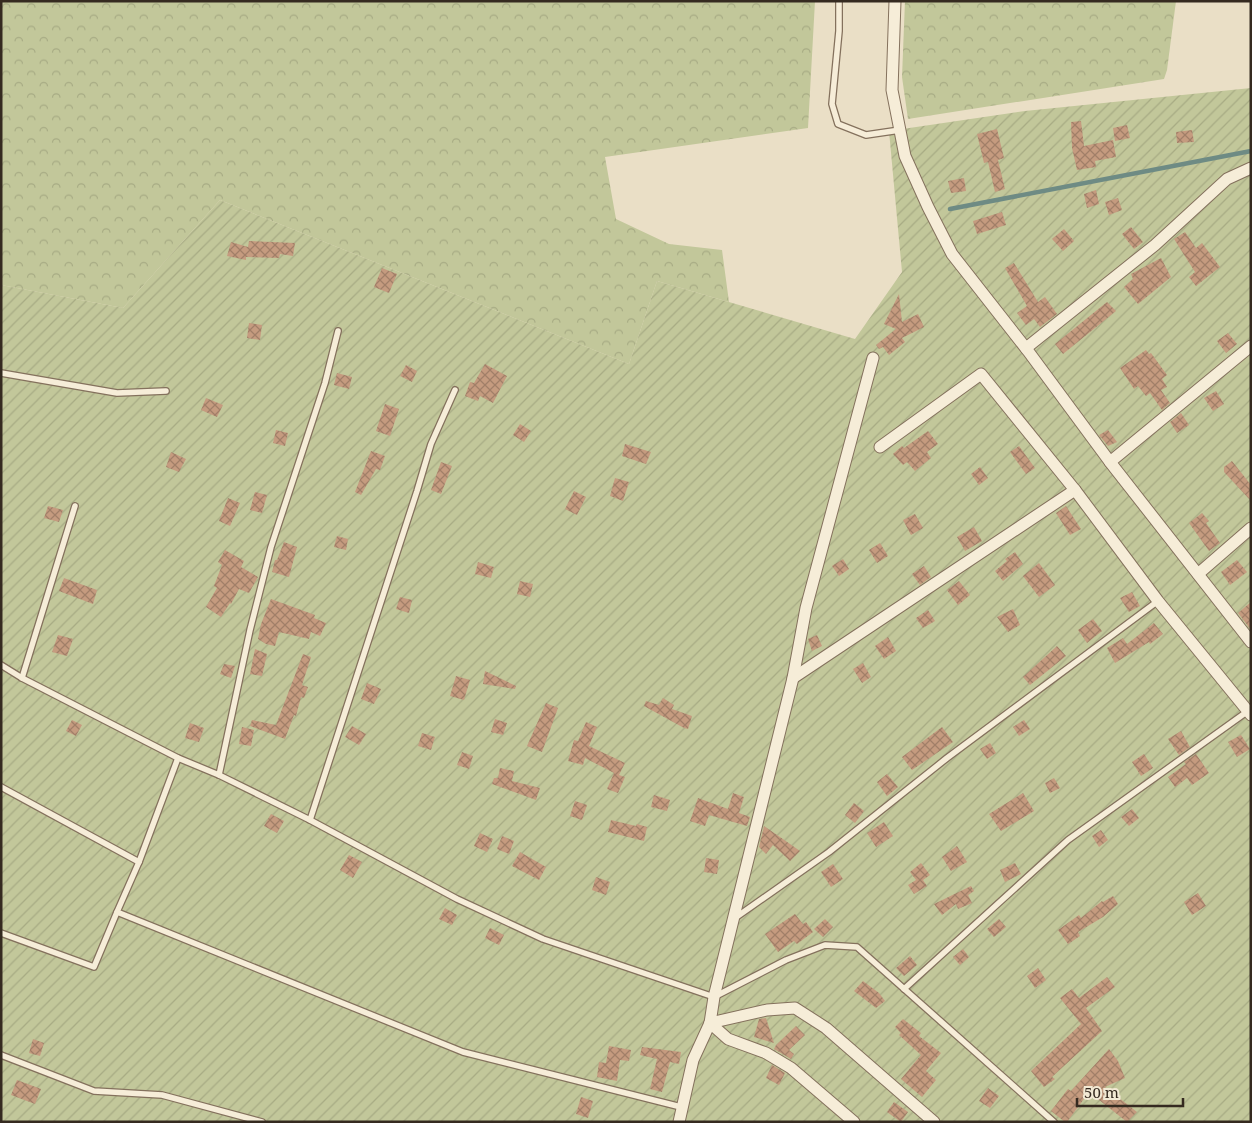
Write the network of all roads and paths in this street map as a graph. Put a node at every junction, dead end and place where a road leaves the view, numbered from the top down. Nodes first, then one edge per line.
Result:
1 (839, 1) edge
2 (895, 1) edge
3 (900, 130) junction
4 (1251, 168) edge
5 (338, 331) dead end
6 (1251, 346) edge
7 (1026, 348) junction
8 (873, 358) dead end
9 (1, 374) edge
10 (455, 390) dead end
11 (166, 391) dead end
12 (880, 447) dead end
13 (1110, 462) junction
14 (1075, 490) junction
15 (75, 506) dead end
16 (1251, 528) edge
17 (1198, 574) junction
18 (1158, 601) junction
19 (1251, 642) edge
20 (1, 664) edge
21 (22, 678) junction
22 (793, 678) junction
23 (1249, 713) edge
24 (178, 758) junction
25 (219, 775) junction
26 (1, 787) edge
27 (310, 820) junction
28 (138, 862) junction
29 (116, 912) junction
30 (733, 919) junction
31 (1, 933) edge
32 (904, 989) junction
33 (714, 997) junction
34 (710, 1023) junction
35 (1, 1055) edge
36 (681, 1107) junction
37 (262, 1122) edge
38 (679, 1122) edge
39 (854, 1122) edge
40 (934, 1122) edge
41 (1054, 1122) edge

1 - 3 lane
2 - 3 street
3 - 7 street
4 - 7 street
5 - 25 lane
6 - 13 street
7 - 13 street
8 - 22 street
9 - 11 lane
10 - 27 lane
12 - 14 street
13 - 17 street
14 - 18 street
14 - 22 street
15 - 21 lane
16 - 17 street
17 - 19 street
18 - 23 street
18 - 30 lane
20 - 21 lane
21 - 24 lane
22 - 30 street
23 - 32 lane
24 - 25 lane
24 - 28 lane
25 - 27 lane
26 - 28 lane
27 - 33 lane
28 - 29 lane
29 - 31 lane
29 - 36 lane
30 - 33 street
32 - 33 lane
32 - 41 lane
33 - 34 street
34 - 36 street
34 - 39 street
34 - 40 street
35 - 37 lane
36 - 38 street

